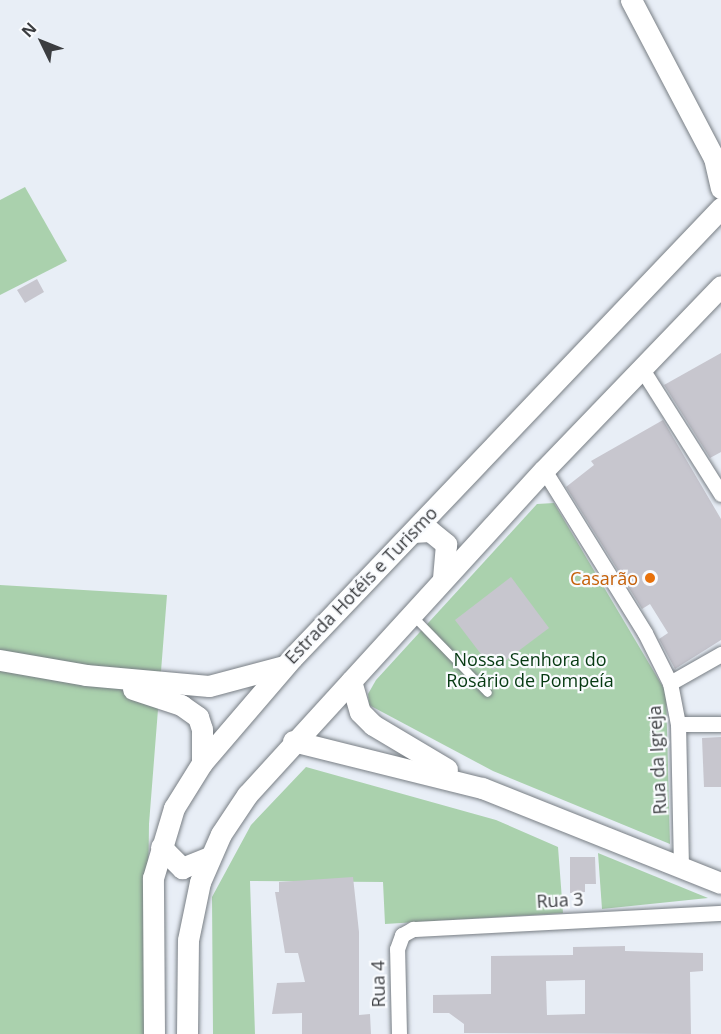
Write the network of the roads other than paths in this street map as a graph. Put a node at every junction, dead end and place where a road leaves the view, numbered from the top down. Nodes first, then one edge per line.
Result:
1 (631, 0) edge
2 (717, 159) edge
3 (721, 188) edge
4 (721, 208) edge
5 (721, 286) edge
6 (642, 369) junction
7 (544, 470) junction
8 (721, 494) edge
9 (413, 532) junction
10 (443, 580) junction
11 (412, 615) junction
12 (721, 654) edge
13 (1, 659) edge
14 (285, 666) junction
15 (86, 675) junction
16 (351, 681) junction
17 (670, 683) junction
18 (488, 693) dead end
19 (678, 724) junction
20 (721, 724) edge
21 (293, 741) junction
22 (202, 763) junction
23 (482, 788) junction
24 (160, 847) junction
25 (209, 857) junction
26 (681, 866) junction
27 (721, 883) edge
28 (721, 913) edge
29 (402, 935) joint
30 (154, 1034) edge
31 (187, 1034) edge
32 (399, 1034) edge

1 - 2 main road
2 - 3 main road
4 - 9 main road, Estrada Hotéis e Turismo
5 - 6 main road
6 - 7 main road
6 - 8 street
7 - 10 main road
7 - 17 street, Rua da Igreja
9 - 10 main road
9 - 14 main road, Estrada Hotéis e Turismo
10 - 11 main road
11 - 16 main road
11 - 18 lane
12 - 17 street
13 - 15 main road
14 - 15 main road
14 - 22 main road, Estrada Hotéis e Turismo
15 - 22 main road
16 - 21 main road
16 - 23 main road
17 - 19 street, Rua da Igreja
19 - 20 street
19 - 26 street, Rua da Igreja
21 - 23 main road
21 - 25 main road
22 - 24 main road, Estrada Hotéis e Turismo
23 - 26 main road
24 - 25 main road
24 - 30 main road, Estrada Hotéis e Turismo
25 - 31 main road
26 - 27 main road
28 - 29 street, Rua 3
29 - 32 street, Rua 4

